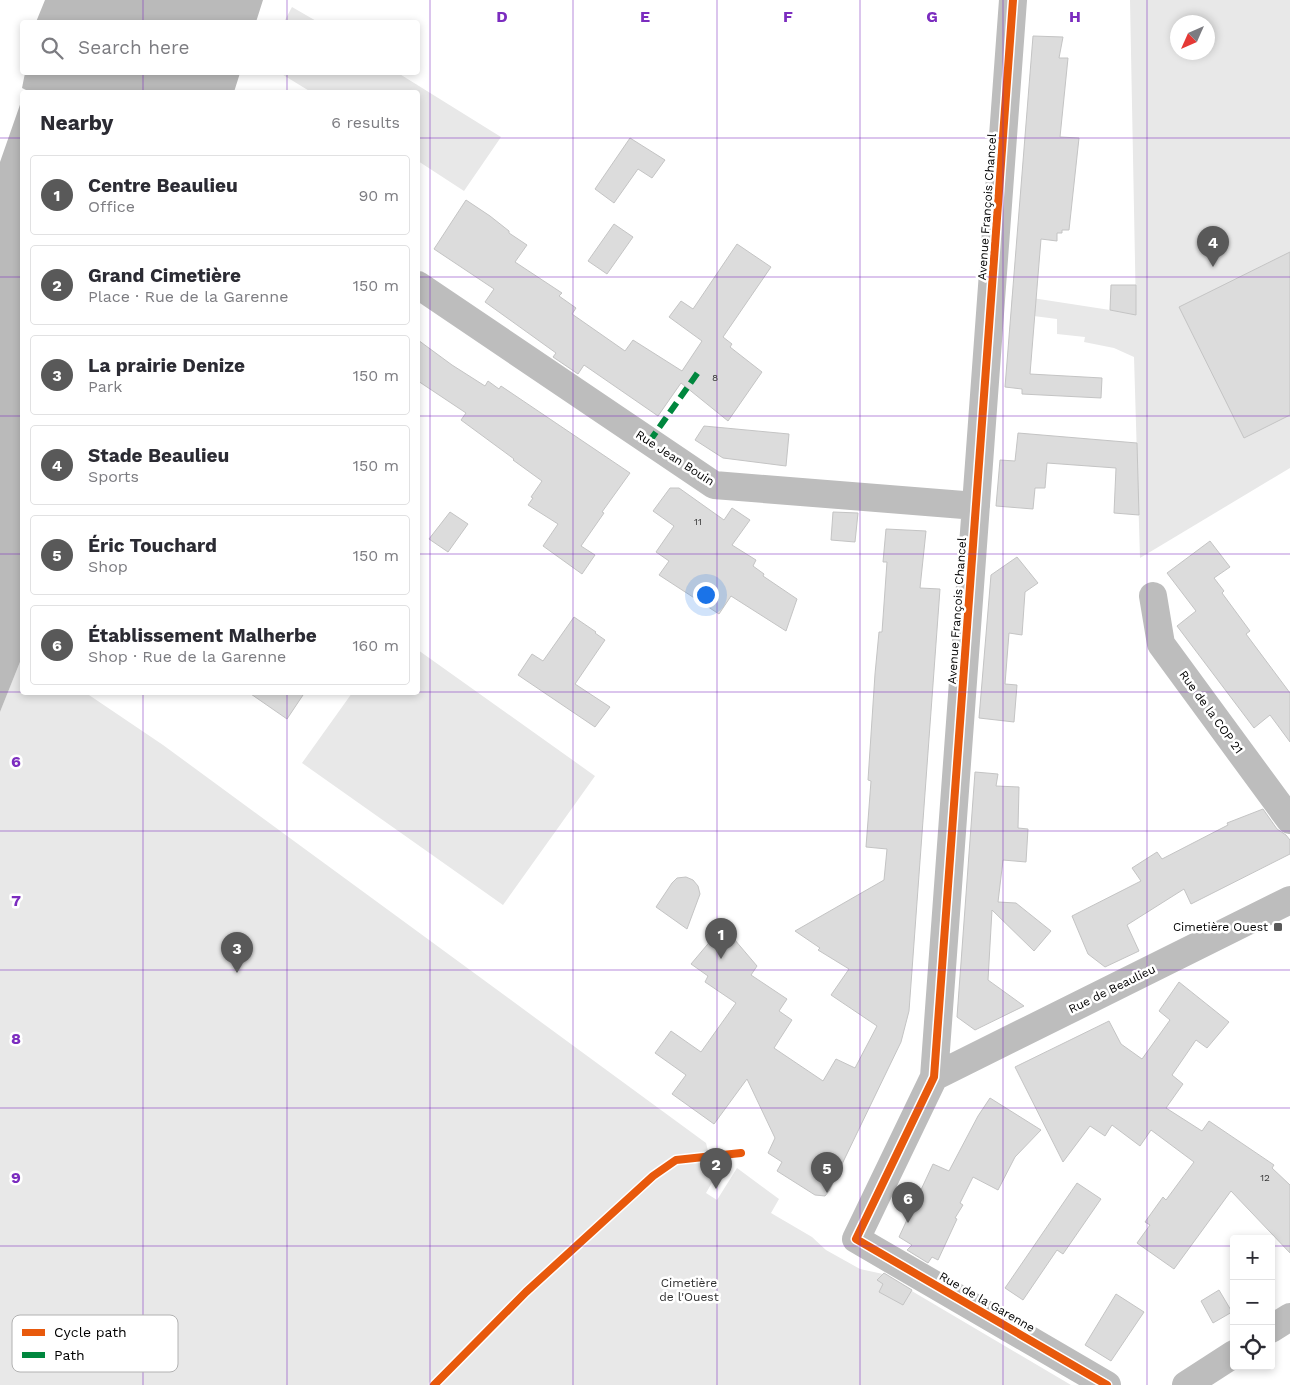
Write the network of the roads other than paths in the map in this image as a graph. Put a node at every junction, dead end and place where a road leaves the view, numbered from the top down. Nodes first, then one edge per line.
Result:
1 (1013, 0) edge
2 (420, 286) edge
3 (976, 506) junction
4 (1153, 596) dead end
5 (1290, 820) edge
6 (1290, 900) edge
7 (934, 1078) junction
8 (856, 1239) joint
9 (1290, 1317) edge
10 (1275, 1326) edge
11 (1230, 1357) edge
12 (1107, 1385) edge
13 (1186, 1385) edge

1 - 3 street, Avenue François Chancel
2 - 3 street, Rue Jean Bouin
3 - 7 street, Avenue François Chancel
4 - 5 street, Rue de la COP 21
6 - 7 street, Rue de Beaulieu
7 - 8 street, Avenue François Chancel
8 - 12 street, Rue de la Garenne
9 - 10 street
11 - 13 street

